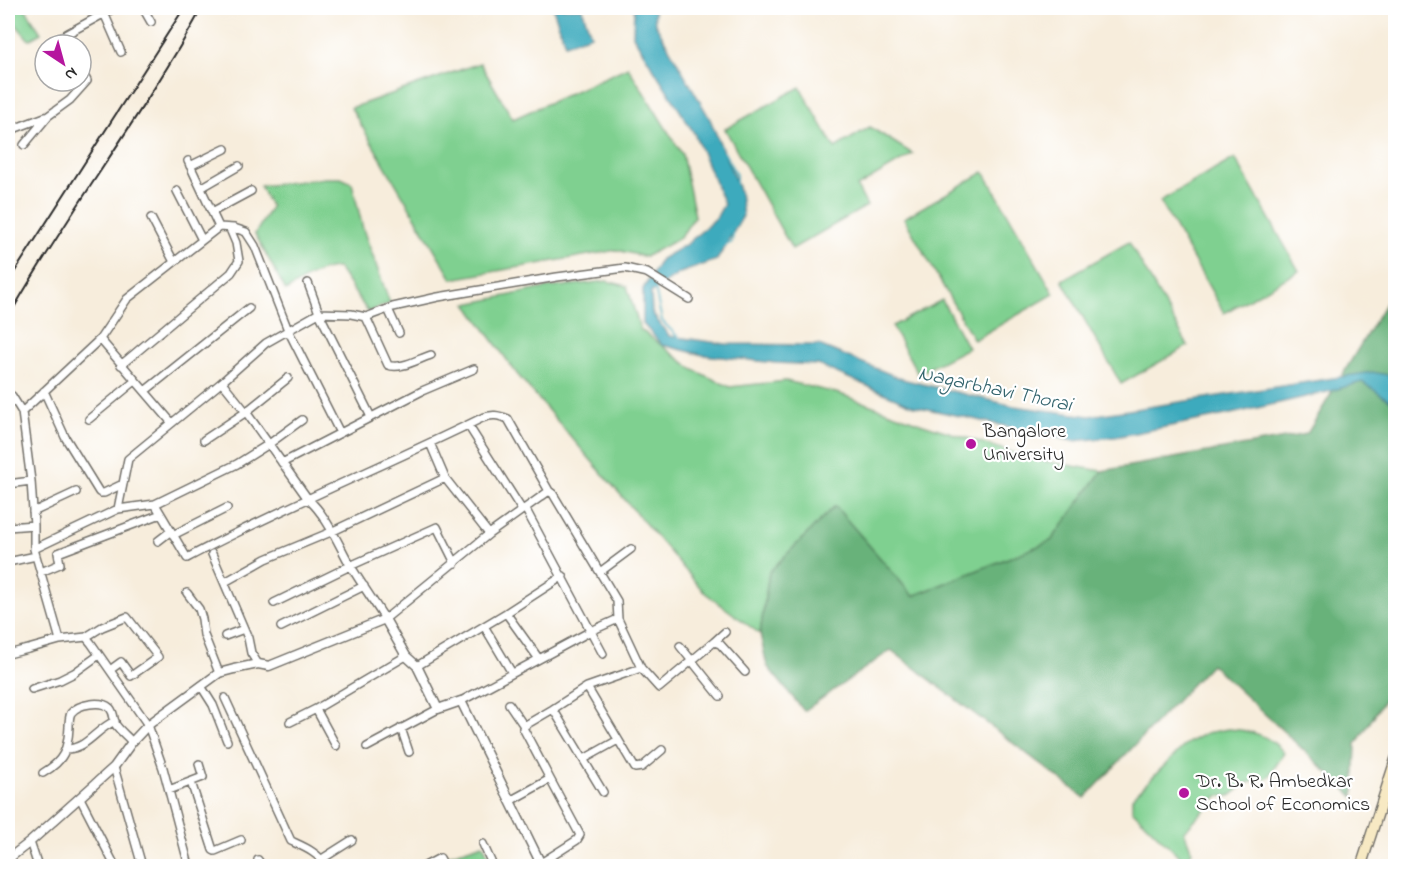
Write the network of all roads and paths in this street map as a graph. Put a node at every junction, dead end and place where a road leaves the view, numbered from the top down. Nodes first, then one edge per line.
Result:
1 (114, 8) edge
2 (143, 8) edge
3 (104, 13) junction
4 (151, 22) dead end
5 (68, 33) edge
6 (122, 52) dead end
7 (76, 93) edge
8 (48, 116) junction
9 (8, 131) edge
10 (24, 145) dead end
11 (225, 149) dead end
12 (239, 166) dead end
13 (201, 188) junction
14 (177, 191) dead end
15 (250, 191) dead end
16 (212, 212) junction
17 (151, 218) dead end
18 (219, 227) junction
19 (230, 229) junction
20 (202, 240) junction
21 (174, 262) junction
22 (308, 283) dead end
23 (689, 299) dead end
24 (249, 308) dead end
25 (388, 309) junction
26 (319, 313) junction
27 (366, 317) junction
28 (288, 330) junction
29 (399, 333) dead end
30 (100, 339) junction
31 (430, 355) dead end
32 (121, 365) junction
33 (474, 369) dead end
34 (288, 378) dead end
35 (135, 381) junction
36 (222, 382) junction
37 (44, 391) junction
38 (146, 391) junction
39 (8, 394) edge
40 (22, 412) junction
41 (246, 412) junction
42 (371, 417) junction
43 (89, 419) dead end
44 (302, 420) dead end
45 (172, 423) junction
46 (468, 425) junction
47 (340, 433) junction
48 (204, 440) dead end
49 (269, 444) junction
50 (430, 444) junction
51 (282, 463) junction
52 (445, 478) junction
53 (31, 481) junction
54 (8, 484) edge
55 (123, 484) junction
56 (549, 490) junction
57 (76, 492) dead end
58 (308, 499) junction
59 (155, 504) junction
60 (227, 508) dead end
61 (118, 509) junction
62 (524, 509) junction
63 (33, 512) junction
64 (161, 514) junction
65 (34, 525) junction
66 (8, 527) edge
67 (331, 532) junction
68 (172, 533) junction
69 (489, 534) junction
70 (158, 541) dead end
71 (631, 549) dead end
72 (35, 553) junction
73 (212, 554) dead end
74 (8, 562) edge
75 (455, 563) junction
76 (350, 566) junction
77 (41, 572) junction
78 (600, 572) junction
79 (563, 576) junction
80 (225, 582) junction
81 (364, 586) junction
82 (187, 593) dead end
83 (274, 603) dead end
84 (506, 613) junction
85 (8, 614) edge
86 (385, 619) junction
87 (618, 619) junction
88 (10, 622) dead end
89 (484, 626) junction
90 (281, 627) dead end
91 (244, 629) junction
92 (591, 631) junction
93 (724, 632) dead end
94 (225, 636) dead end
95 (86, 637) junction
96 (60, 640) junction
97 (714, 642) junction
98 (680, 646) dead end
99 (8, 654) edge
100 (603, 654) dead end
101 (99, 655) junction
102 (406, 656) junction
103 (539, 659) junction
104 (693, 661) junction
105 (258, 664) junction
106 (417, 666) junction
107 (641, 668) junction
108 (110, 670) junction
109 (744, 672) dead end
110 (512, 673) junction
111 (219, 674) junction
112 (201, 686) junction
113 (587, 687) junction
114 (32, 689) dead end
115 (720, 696) dead end
116 (225, 698) dead end
117 (461, 701) junction
118 (509, 704) dead end
119 (316, 709) junction
120 (438, 709) junction
121 (553, 709) junction
122 (115, 721) junction
123 (290, 722) dead end
124 (148, 725) junction
125 (524, 726) junction
126 (401, 728) junction
127 (618, 740) junction
128 (227, 741) dead end
129 (132, 742) junction
130 (336, 746) dead end
131 (367, 747) dead end
132 (67, 749) junction
133 (662, 750) dead end
134 (409, 752) dead end
135 (1395, 758) edge
136 (584, 759) junction
137 (199, 764) dead end
138 (114, 767) junction
139 (43, 772) dead end
140 (550, 779) junction
141 (191, 782) junction
142 (169, 790) junction
143 (603, 792) dead end
144 (80, 798) junction
145 (510, 801) junction
146 (241, 840) dead end
147 (352, 840) dead end
148 (30, 842) junction
149 (483, 844) dead end
150 (8, 859) edge
151 (324, 863) edge
152 (114, 864) dead end
153 (542, 865) edge
154 (38, 867) edge
155 (142, 867) edge
156 (189, 867) edge
157 (425, 867) edge
158 (444, 867) edge
159 (494, 867) edge
160 (1362, 867) edge

1 - 3 street
2 - 4 street
3 - 5 street
3 - 6 street
7 - 8 street
8 - 9 street
8 - 10 street
11 - 13 street
12 - 13 street
13 - 16 street
14 - 20 street
15 - 16 street
16 - 18 street
17 - 21 street
18 - 19 street
18 - 20 street
19 - 28 street
19 - 32 street
20 - 21 street
21 - 30 street
22 - 26 street
23 - 25 street
24 - 38 street
25 - 27 street
25 - 29 street
26 - 27 street
26 - 28 street
26 - 42 street
27 - 31 street
28 - 36 street
28 - 47 street
30 - 32 street
30 - 37 street
32 - 35 street
33 - 42 street
34 - 41 street
35 - 38 street
35 - 43 street
36 - 41 street
36 - 45 street
37 - 40 street
37 - 55 street
38 - 45 street
39 - 40 street
40 - 53 street
41 - 48 street
41 - 49 street
42 - 47 street
44 - 49 street
45 - 55 street
46 - 50 street
46 - 56 street
46 - 62 street
47 - 51 street
49 - 51 street
49 - 59 street
50 - 52 street
50 - 58 street
51 - 58 street
52 - 67 street
52 - 69 street
53 - 54 street
53 - 63 street
55 - 61 street
56 - 62 street
56 - 78 street
57 - 63 street
58 - 67 street
58 - 68 street
59 - 61 street
59 - 64 street
60 - 68 street
61 - 72 street
62 - 69 street
62 - 79 street
63 - 65 street
64 - 68 street
64 - 77 street
65 - 66 street
65 - 72 street
67 - 76 street
67 - 80 street
68 - 70 street
69 - 75 street
71 - 78 street
72 - 74 street
72 - 77 street
73 - 80 street
75 - 76 street
75 - 86 street
76 - 81 street
76 - 83 street
77 - 96 street
78 - 87 street
79 - 84 street
79 - 92 street
80 - 91 street
81 - 86 street
81 - 90 street
82 - 111 street
84 - 89 street
84 - 103 street
85 - 88 street
86 - 102 street
86 - 105 street
87 - 92 street
87 - 107 street
89 - 106 street
89 - 110 street
91 - 94 street
91 - 105 street
92 - 100 street
92 - 103 street
93 - 97 street
95 - 96 street
95 - 101 street
95 - 108 street
96 - 99 street
97 - 104 street
97 - 109 street
98 - 104 street
101 - 108 street
101 - 114 street
102 - 106 street
102 - 119 street
103 - 110 street
104 - 107 street
104 - 115 street
105 - 111 street
106 - 120 street
107 - 113 street
108 - 124 street
110 - 117 street
111 - 112 street
112 - 124 street
112 - 128 street
113 - 121 street
113 - 127 street
116 - 151 street
117 - 120 street
117 - 145 street
118 - 125 street
119 - 123 street
119 - 130 street
120 - 126 street
121 - 125 street
121 - 136 street
122 - 129 street
122 - 132 street
122 - 132 street
124 - 129 street
124 - 142 street
125 - 140 street
126 - 131 street
126 - 134 street
127 - 133 street
127 - 136 street
129 - 138 street
132 - 139 street
135 - 160 main road
136 - 143 street
137 - 141 street
138 - 144 street
138 - 155 street
140 - 145 street
140 - 153 street
141 - 142 street
141 - 146 street
142 - 156 street
144 - 148 street
144 - 152 street
145 - 153 street
147 - 151 street
148 - 150 street
148 - 154 street
149 - 159 street
157 - 158 street

